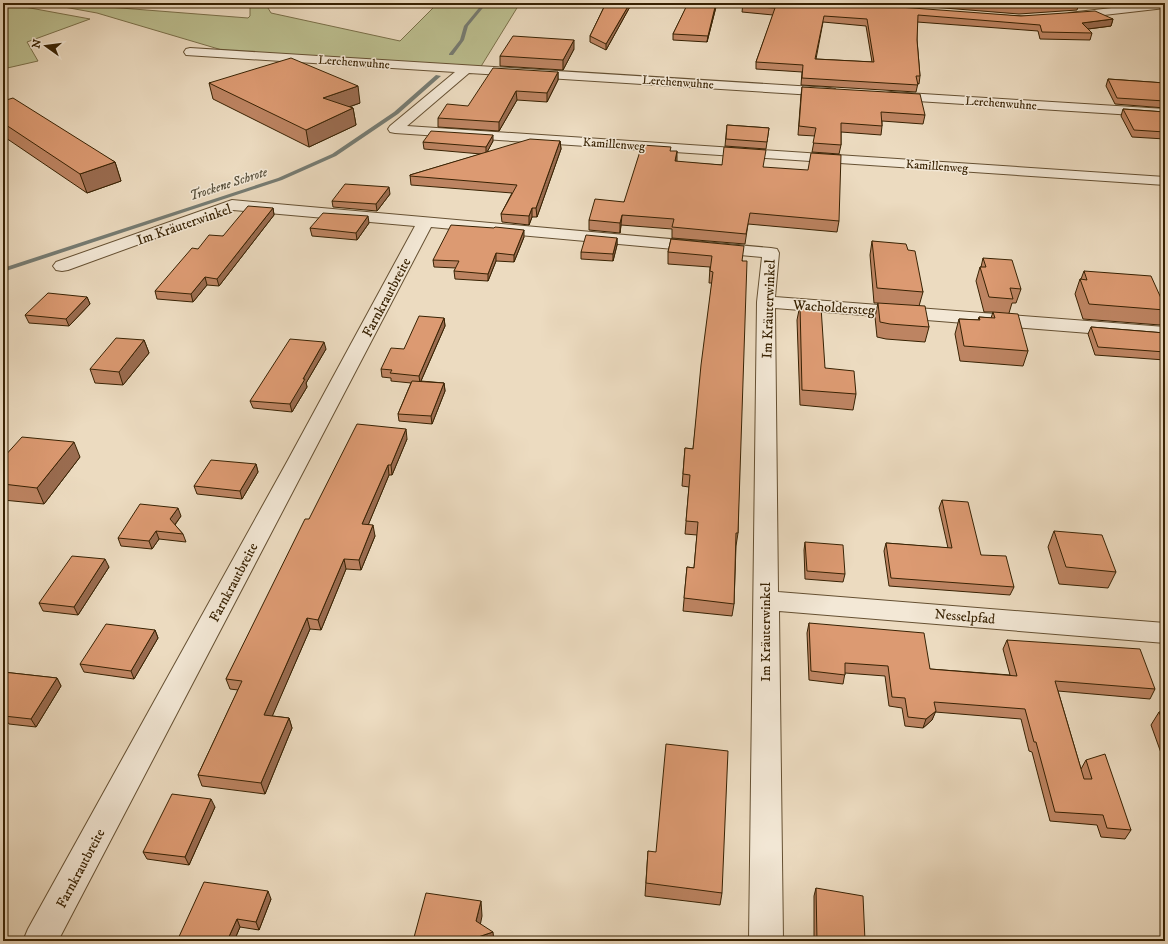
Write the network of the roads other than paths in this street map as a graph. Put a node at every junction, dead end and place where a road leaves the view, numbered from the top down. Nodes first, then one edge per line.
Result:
1 (1165, 4) edge
2 (1057, 16) edge
3 (190, 52) dead end
4 (466, 69) junction
5 (841, 92) edge
6 (881, 95) edge
7 (1165, 113) edge
8 (1165, 182) edge
9 (425, 223) junction
10 (62, 266) dead end
11 (766, 302) junction
12 (1165, 333) edge
13 (765, 600) junction
14 (1165, 633) edge
15 (40, 941) edge
16 (766, 941) edge

1 - 2 street
3 - 4 street, Lerchenwuhne
4 - 5 street, Lerchenwuhne
4 - 8 street, Kamillenweg
6 - 7 street, Lerchenwuhne
9 - 10 street, Im Kräuterwinkel
9 - 11 street, Im Kräuterwinkel
9 - 15 street, Farnkrautbreite
11 - 12 street, Wacholdersteg
11 - 13 street, Im Kräuterwinkel
13 - 14 street, Nesselpfad
13 - 16 street, Im Kräuterwinkel

